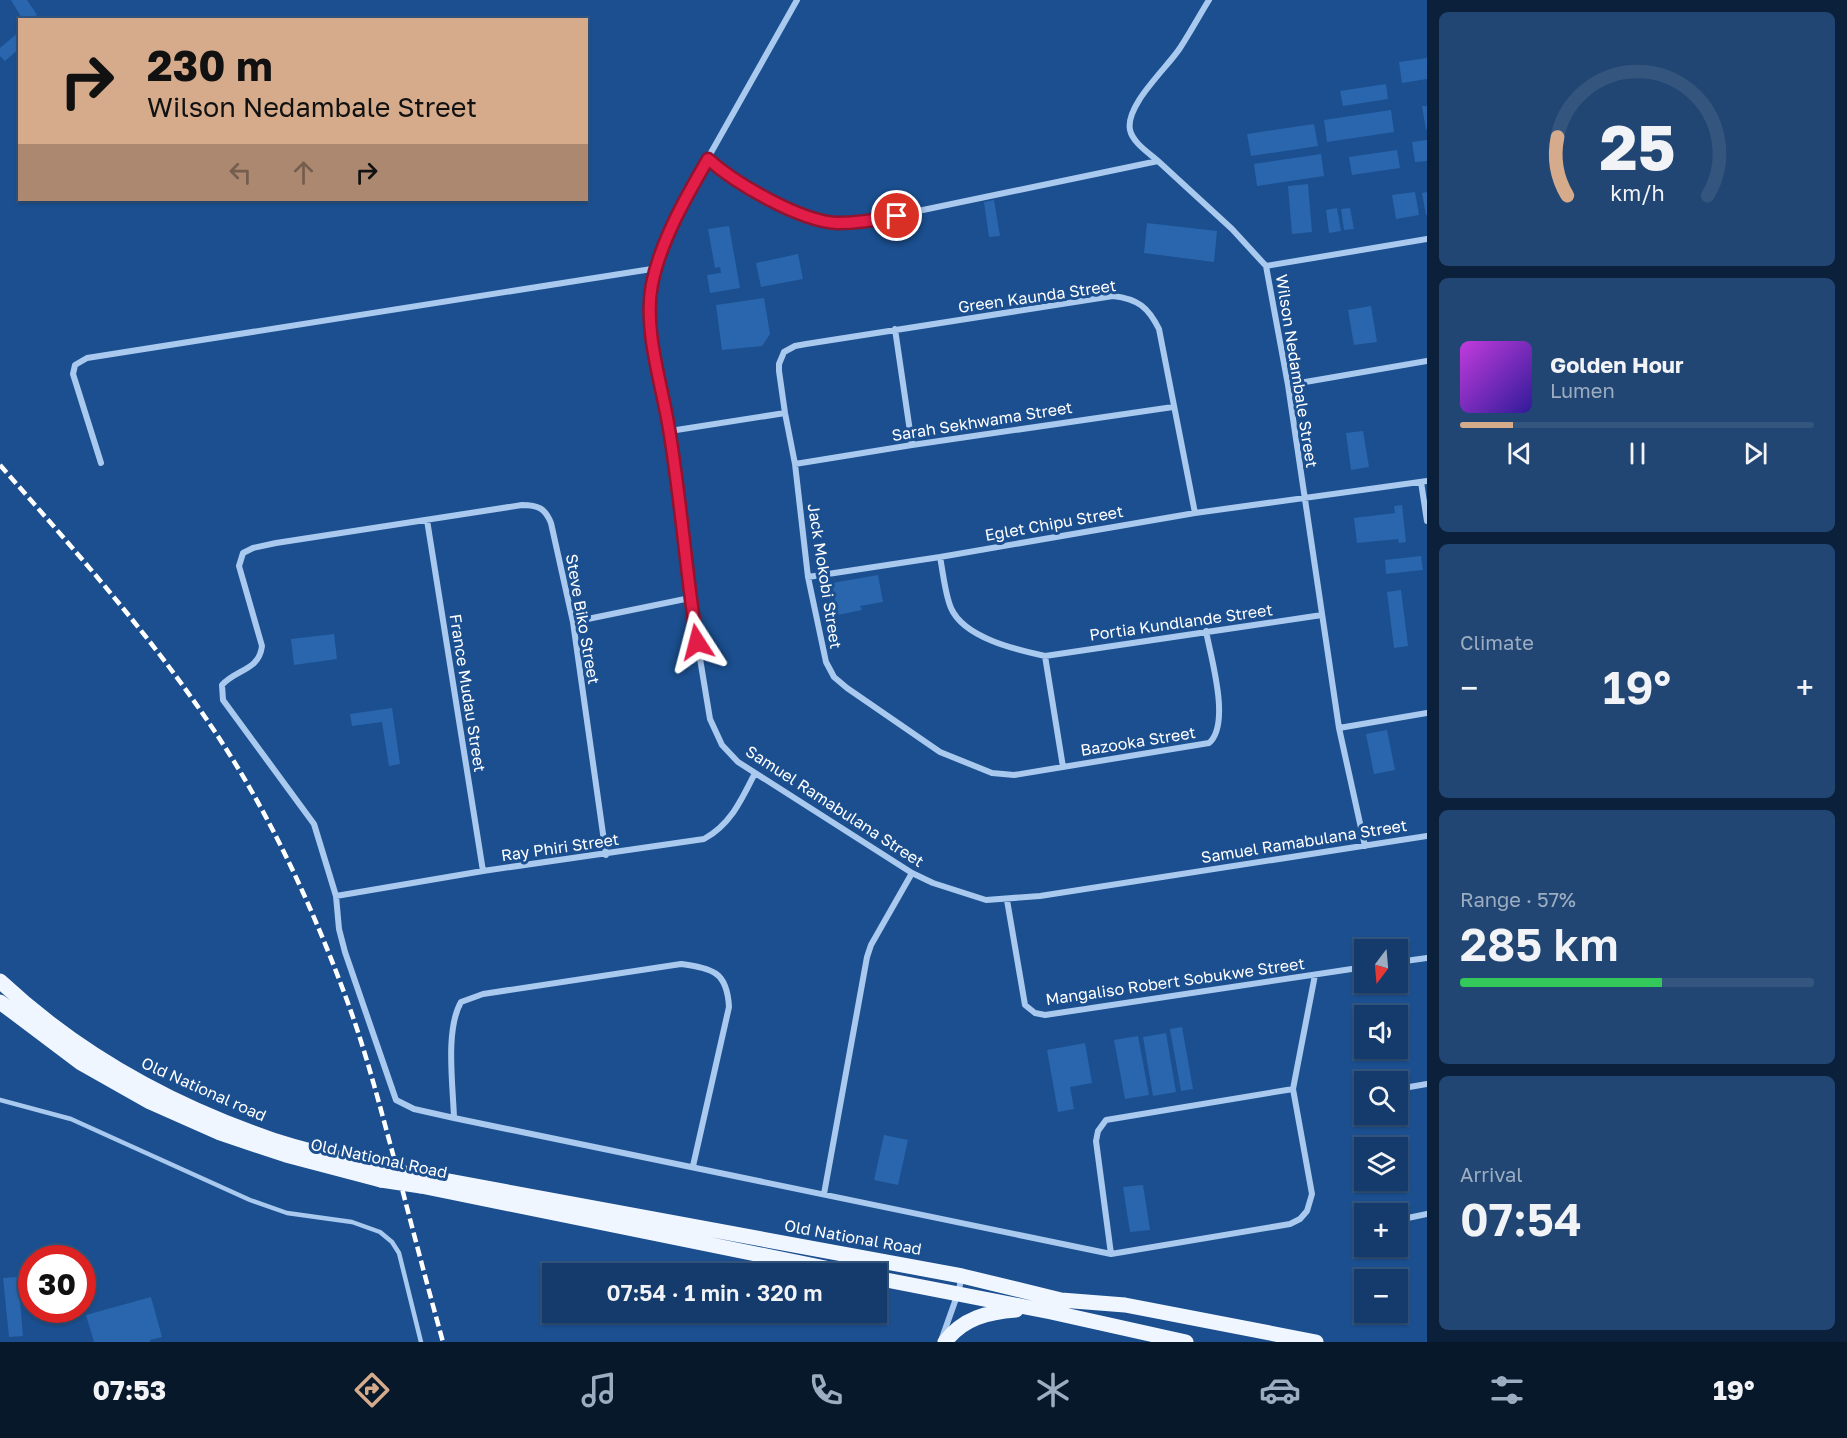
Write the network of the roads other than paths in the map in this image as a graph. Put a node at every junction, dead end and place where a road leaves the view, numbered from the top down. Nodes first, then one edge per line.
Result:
1 (797, 0) edge
2 (1209, 0) edge
3 (708, 159) junction
4 (1158, 161) junction
5 (1427, 239) edge
6 (1266, 266) junction
7 (657, 268) junction
8 (895, 329) junction
9 (1427, 361) edge
10 (1288, 386) junction
11 (1173, 406) junction
12 (784, 413) junction
13 (670, 431) junction
14 (912, 445) junction
15 (100, 463) dead end
16 (795, 465) junction
17 (1424, 482) edge
18 (1303, 497) junction
19 (1195, 513) junction
20 (427, 520) junction
21 (1427, 521) edge
22 (940, 556) junction
23 (808, 577) junction
24 (690, 598) junction
25 (1322, 615) junction
26 (573, 622) junction
27 (1206, 631) junction
28 (1045, 656) junction
29 (1427, 712) edge
30 (1339, 728) junction
31 (1063, 767) junction
32 (755, 773) junction
33 (1427, 836) edge
34 (1365, 846) junction
35 (606, 855) junction
36 (483, 871) junction
37 (912, 873) junction
38 (336, 896) junction
39 (1007, 900) junction
40 (1427, 958) edge
41 (1408, 961) edge
42 (1354, 970) edge
43 (1316, 975) junction
44 (0, 981) edge
45 (0, 1002) edge
46 (1427, 1084) edge
47 (1408, 1087) edge
48 (1293, 1089) junction
49 (0, 1100) edge
50 (454, 1118) junction
51 (693, 1166) junction
52 (382, 1174) junction
53 (824, 1194) junction
54 (1427, 1214) edge
55 (1408, 1218) edge
56 (1111, 1254) junction
57 (801, 1263) edge
58 (962, 1276) junction
59 (887, 1280) edge
60 (958, 1293) junction
61 (1037, 1310) junction
62 (421, 1342) edge
63 (940, 1342) edge
64 (945, 1342) edge
65 (1186, 1342) edge
66 (1316, 1342) edge

1 - 3 street, Samuel Ramabulana Street
2 - 4 street, Wilson Nedambale Street
3 - 4 street
3 - 7 street, Samuel Ramabulana Street
4 - 6 street, Wilson Nedambale Street
5 - 6 street
6 - 10 street, Wilson Nedambale Street
7 - 13 street, Samuel Ramabulana Street
7 - 15 street
8 - 11 street, Green Kaunda Street
8 - 12 street, Green Kaunda Street
8 - 14 street
9 - 10 street
10 - 18 street, Wilson Nedambale Street
11 - 14 street, Sarah Sekhwama Street
11 - 19 street, Green Kaunda Street
12 - 13 street
12 - 16 street, Jack Mokobi Street
13 - 24 street, Samuel Ramabulana Street
14 - 16 street, Sarah Sekhwama Street
16 - 23 street, Jack Mokobi Street
17 - 18 street, Eglet Chipu Street
17 - 21 street
18 - 19 street, Eglet Chipu Street
18 - 25 street, Wilson Nedambale Street
19 - 22 street, Eglet Chipu Street
20 - 26 street, Steve Biko Street
20 - 36 street, France Mudau Street
20 - 38 street
22 - 23 street, Eglet Chipu Street
22 - 28 street
23 - 31 street, Jack Mokobi Street
24 - 26 street
24 - 32 street, Samuel Ramabulana Street
25 - 27 street, Portia Kundlande Street
25 - 30 street, Wilson Nedambale Street
26 - 35 street, Steve Biko Street
27 - 28 street, Portia Kundlande Street
27 - 31 street, Bazooka Street
28 - 31 street
29 - 30 street
30 - 34 street, Wilson Nedambale Street
32 - 35 street, Ray Phiri Street
32 - 37 street, Samuel Ramabulana Street
33 - 34 street, Samuel Ramabulana Street
34 - 39 street, Samuel Ramabulana Street
35 - 36 street, Ray Phiri Street
36 - 38 street, Ray Phiri Street
37 - 39 street, Samuel Ramabulana Street
37 - 53 street
38 - 50 street
39 - 43 street, Mangaliso Robert Sobukwe Street
40 - 41 street
42 - 43 street, Mangaliso Robert Sobukwe Street
43 - 48 street
44 - 52 main road, Old National road
45 - 52 main road, Old National Road
46 - 47 street
48 - 56 street
48 - 56 street
49 - 62 lane
50 - 51 street
50 - 51 street
51 - 53 street
52 - 57 main road, Old National Road, bridge
52 - 58 main road, Old National Road, bridge
53 - 56 street
54 - 55 street
58 - 60 street
58 - 66 main road, Old National Road
59 - 60 main road
60 - 61 main road
60 - 63 street
61 - 64 main road
61 - 65 main road

